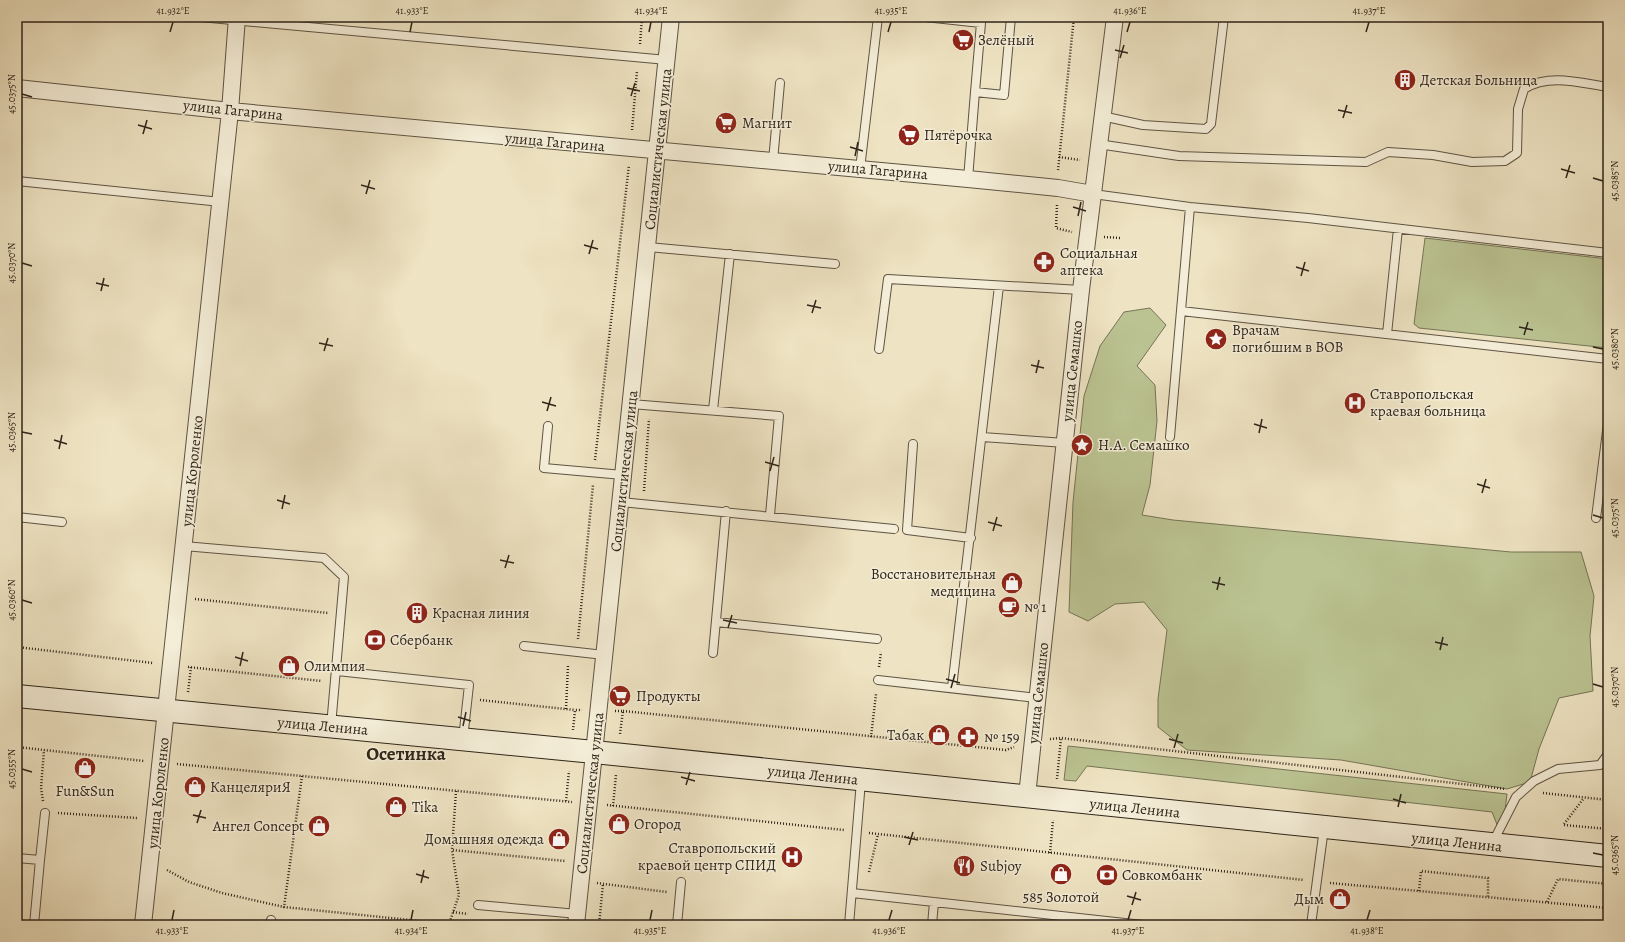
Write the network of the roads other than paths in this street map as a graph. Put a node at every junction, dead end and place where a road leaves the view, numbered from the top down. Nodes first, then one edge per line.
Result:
1 (200, 17) edge
2 (671, 17) edge
3 (878, 17) edge
4 (925, 17) edge
5 (1011, 17) edge
6 (1115, 17) edge
7 (1224, 17) edge
8 (237, 19) edge
9 (667, 60) junction
10 (780, 83) dead end
11 (1608, 87) edge
12 (17, 88) edge
13 (975, 92) junction
14 (230, 111) junction
15 (1102, 116) junction
16 (1098, 144) junction
17 (658, 151) junction
18 (773, 161) junction
19 (860, 168) junction
20 (968, 179) junction
21 (17, 181) edge
22 (1093, 194) junction
23 (221, 202) junction
24 (1190, 207) junction
25 (1398, 229) junction
26 (648, 246) junction
27 (730, 254) junction
28 (1608, 254) edge
29 (835, 264) dead end
30 (999, 286) junction
31 (1081, 290) junction
32 (1181, 311) junction
33 (1387, 334) junction
34 (879, 349) dead end
35 (1608, 359) edge
36 (631, 404) junction
37 (713, 410) junction
38 (1608, 423) edge
39 (548, 426) dead end
40 (982, 437) junction
41 (1170, 437) dead end
42 (1065, 443) junction
43 (913, 444) dead end
44 (623, 475) junction
45 (621, 502) junction
46 (726, 511) junction
47 (770, 515) junction
48 (17, 517) edge
49 (1596, 518) dead end
50 (62, 522) dead end
51 (894, 529) dead end
52 (971, 538) junction
53 (184, 546) junction
54 (716, 622) junction
55 (877, 640) dead end
56 (524, 646) dead end
57 (713, 653) dead end
58 (604, 655) junction
59 (337, 671) junction
60 (878, 680) dead end
61 (952, 688) junction
62 (17, 696) edge
63 (1037, 698) junction
64 (167, 711) junction
65 (331, 727) junction
66 (463, 739) junction
67 (594, 752) junction
68 (1608, 754) edge
69 (862, 780) junction
70 (1027, 796) junction
71 (45, 813) road end
72 (1324, 828) junction
73 (1491, 846) junction
74 (1608, 856) edge
75 (17, 858) edge
76 (40, 860) junction
77 (681, 882) dead end
78 (852, 894) junction
79 (934, 902) junction
80 (478, 905) dead end
81 (577, 920) edge
82 (34, 925) edge
83 (143, 925) edge
84 (677, 925) edge
85 (849, 925) edge
86 (932, 925) edge
87 (1143, 925) edge
88 (1311, 925) edge

1 - 8 lane
2 - 9 street, Социалистическая улица
3 - 19 lane
4 - 13 lane
5 - 13 lane
6 - 15 street, улица Семашко
7 - 15 lane
8 - 9 lane
8 - 14 street, улица Короленко
9 - 17 street, Социалистическая улица
10 - 18 lane
11 - 16 lane
12 - 14 street, улица Гагарина
13 - 20 lane
14 - 17 street, улица Гагарина
14 - 23 street, улица Короленко
15 - 16 street, улица Семашко
16 - 22 street, улица Семашко
17 - 18 street, улица Гагарина
17 - 26 street, Социалистическая улица
18 - 19 street, улица Гагарина
19 - 20 street, улица Гагарина
20 - 22 street, улица Гагарина
21 - 23 lane
22 - 24 lane
22 - 31 street, улица Семашко
23 - 53 street, улица Короленко
24 - 25 lane
24 - 32 lane
25 - 28 lane
25 - 33 lane
26 - 27 lane
26 - 36 street, Социалистическая улица
27 - 29 lane
27 - 37 lane
30 - 31 lane
30 - 34 lane
30 - 40 lane
31 - 42 street, улица Семашко
32 - 33 lane
32 - 41 lane
33 - 35 lane
36 - 37 lane
36 - 44 street, Социалистическая улица
37 - 47 lane
38 - 49 lane
39 - 44 lane
40 - 42 lane
40 - 52 lane
42 - 63 street, улица Семашко
43 - 52 lane
44 - 45 street, Социалистическая улица
45 - 46 lane
45 - 58 street, Социалистическая улица
46 - 47 lane
46 - 54 lane
47 - 51 lane
48 - 50 lane
52 - 61 lane
53 - 59 lane
53 - 64 street, улица Короленко
54 - 55 lane
54 - 57 lane
56 - 58 lane
58 - 67 street, Социалистическая улица
59 - 65 lane
59 - 66 lane
60 - 61 lane
61 - 63 lane
62 - 64 main road, улица Ленина
63 - 70 street, улица Семашко
64 - 65 main road, улица Ленина
64 - 83 street, улица Короленко
65 - 66 main road, улица Ленина
66 - 67 main road, улица Ленина
67 - 69 main road, улица Ленина
67 - 81 street, Социалистическая улица
68 - 73 lane
69 - 70 main road, улица Ленина
69 - 78 lane
70 - 72 main road, улица Ленина
71 - 76 lane
72 - 73 main road, улица Ленина
72 - 88 lane
73 - 74 main road, улица Ленина
75 - 76 lane
76 - 82 lane
77 - 84 lane
78 - 79 lane
78 - 85 lane
79 - 86 lane
79 - 87 lane
80 - 81 lane

